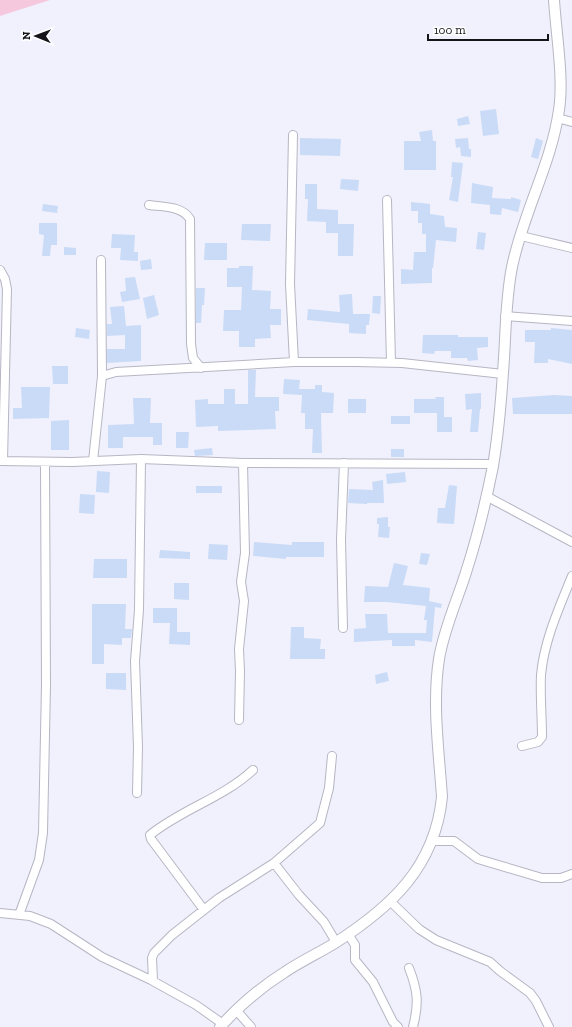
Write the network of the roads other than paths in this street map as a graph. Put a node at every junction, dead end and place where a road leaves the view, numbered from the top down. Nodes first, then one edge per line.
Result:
1 (554, 0) edge
2 (557, 118) junction
3 (572, 122) edge
4 (293, 135) dead end
5 (387, 200) dead end
6 (150, 205) dead end
7 (520, 236) junction
8 (572, 248) edge
9 (101, 260) dead end
10 (0, 270) edge
11 (505, 316) junction
12 (572, 321) edge
13 (193, 358) junction
14 (3, 361) edge
15 (294, 362) junction
16 (391, 362) junction
17 (201, 368) junction
18 (188, 369) junction
19 (503, 374) junction
20 (102, 376) junction
21 (141, 459) junction
22 (1, 461) edge
23 (93, 461) junction
24 (45, 462) junction
25 (243, 463) junction
26 (344, 463) junction
27 (493, 464) junction
28 (486, 496) junction
29 (572, 542) edge
30 (572, 576) edge
31 (343, 628) dead end
32 (239, 720) dead end
33 (522, 746) dead end
34 (332, 756) dead end
35 (253, 770) dead end
36 (137, 793) dead end
37 (432, 841) junction
38 (274, 863) junction
39 (572, 874) edge
40 (391, 902) junction
41 (204, 910) junction
42 (0, 913) edge
43 (19, 915) junction
44 (348, 934) junction
45 (336, 942) junction
46 (409, 968) dead end
47 (153, 982) junction
48 (236, 1010) junction
49 (221, 1026) edge
50 (251, 1027) edge
51 (398, 1027) edge
52 (413, 1027) edge
53 (549, 1027) edge

1 - 2 street
2 - 3 street
2 - 7 street
4 - 15 street
5 - 16 street
6 - 13 street
7 - 8 street
7 - 11 street
9 - 20 street
10 - 14 street
11 - 12 street
11 - 19 street
13 - 17 street
13 - 18 street
14 - 22 street
15 - 16 street
15 - 17 street
16 - 19 street
17 - 18 street
18 - 20 street
19 - 27 street
20 - 23 street
21 - 23 street
21 - 25 street
21 - 36 street
22 - 24 street
23 - 24 street
24 - 43 street
25 - 26 street
25 - 32 street
26 - 27 street
26 - 31 street
27 - 28 street
28 - 29 street
28 - 37 street
30 - 33 street
34 - 38 street
35 - 41 street
37 - 39 street
37 - 40 street
38 - 41 street
38 - 45 street
40 - 44 street
40 - 53 street
41 - 47 street
42 - 43 street
43 - 47 street
44 - 45 street
44 - 51 street
45 - 48 street
46 - 52 street
47 - 49 street
48 - 49 street
48 - 50 street

